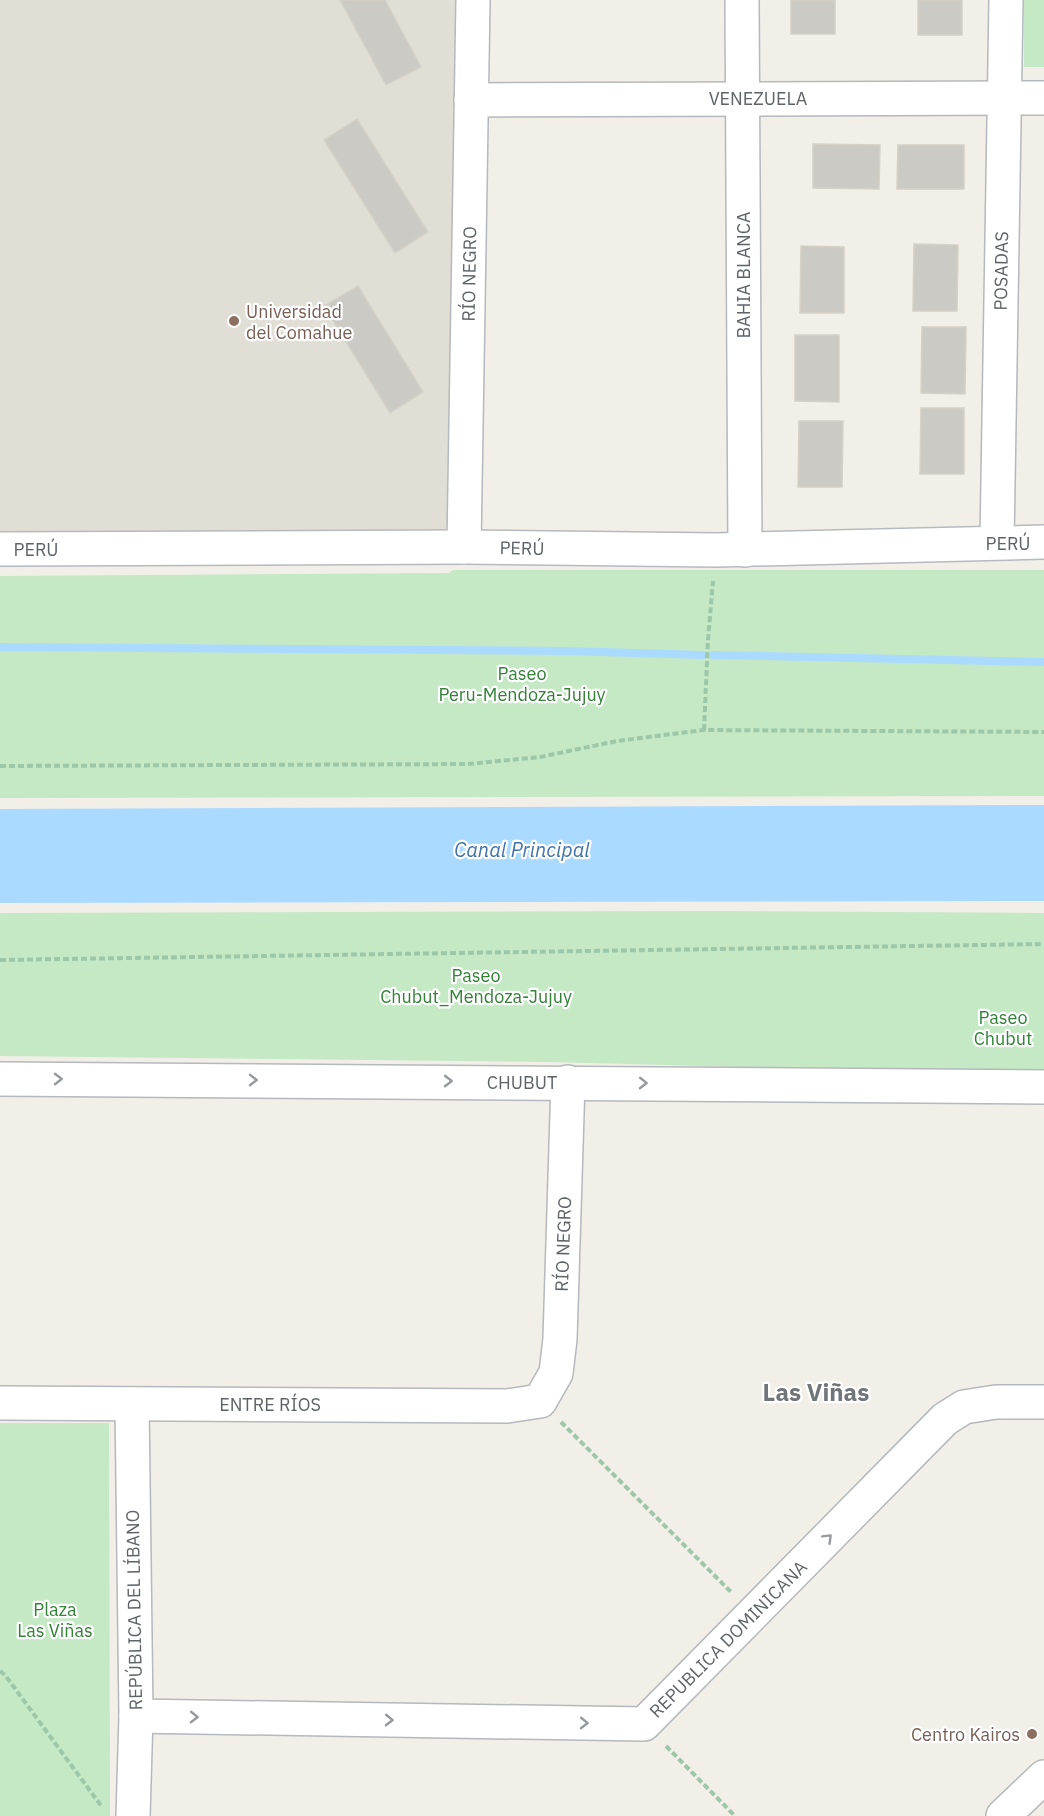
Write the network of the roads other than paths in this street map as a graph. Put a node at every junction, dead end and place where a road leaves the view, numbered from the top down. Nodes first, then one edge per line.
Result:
1 (473, 0) edge
2 (742, 0) edge
3 (1006, 0) edge
4 (743, 98) junction
5 (1004, 98) junction
6 (1044, 98) edge
7 (471, 100) junction
8 (997, 542) junction
9 (1044, 542) edge
10 (464, 547) junction
11 (0, 549) edge
12 (730, 550) junction
13 (0, 1079) edge
14 (568, 1082) junction
15 (1044, 1087) edge
16 (540, 1401) joint
17 (0, 1402) edge
18 (1044, 1402) edge
19 (132, 1404) junction
20 (136, 1716) junction
21 (1044, 1777) edge
22 (133, 1816) edge
23 (1003, 1816) edge

1 - 7 street, RÍO NEGRO
2 - 4 street, BAHIA BLANCA
3 - 5 street, POSADAS
4 - 5 street, VENEZUELA
4 - 7 street, VENEZUELA
4 - 12 street, BAHIA BLANCA
5 - 6 street, VENEZUELA
5 - 8 street, POSADAS
7 - 10 street, RÍO NEGRO
8 - 9 street, PERÚ
8 - 12 street, PERÚ
10 - 11 street, PERÚ
10 - 12 street, PERÚ
13 -> 14 street, CHUBUT
14 -> 15 street, CHUBUT
14 - 16 street, RÍO NEGRO
16 - 19 street, ENTRE RÍOS
17 - 19 street, ENTRE RÍOS
20 -> 18 street, REPUBLICA DOMINICANA
19 - 20 street, REPÚBLICA DEL LÍBANO
20 - 22 street, REPÚBLICA DEL LÍBANO
21 - 23 street

